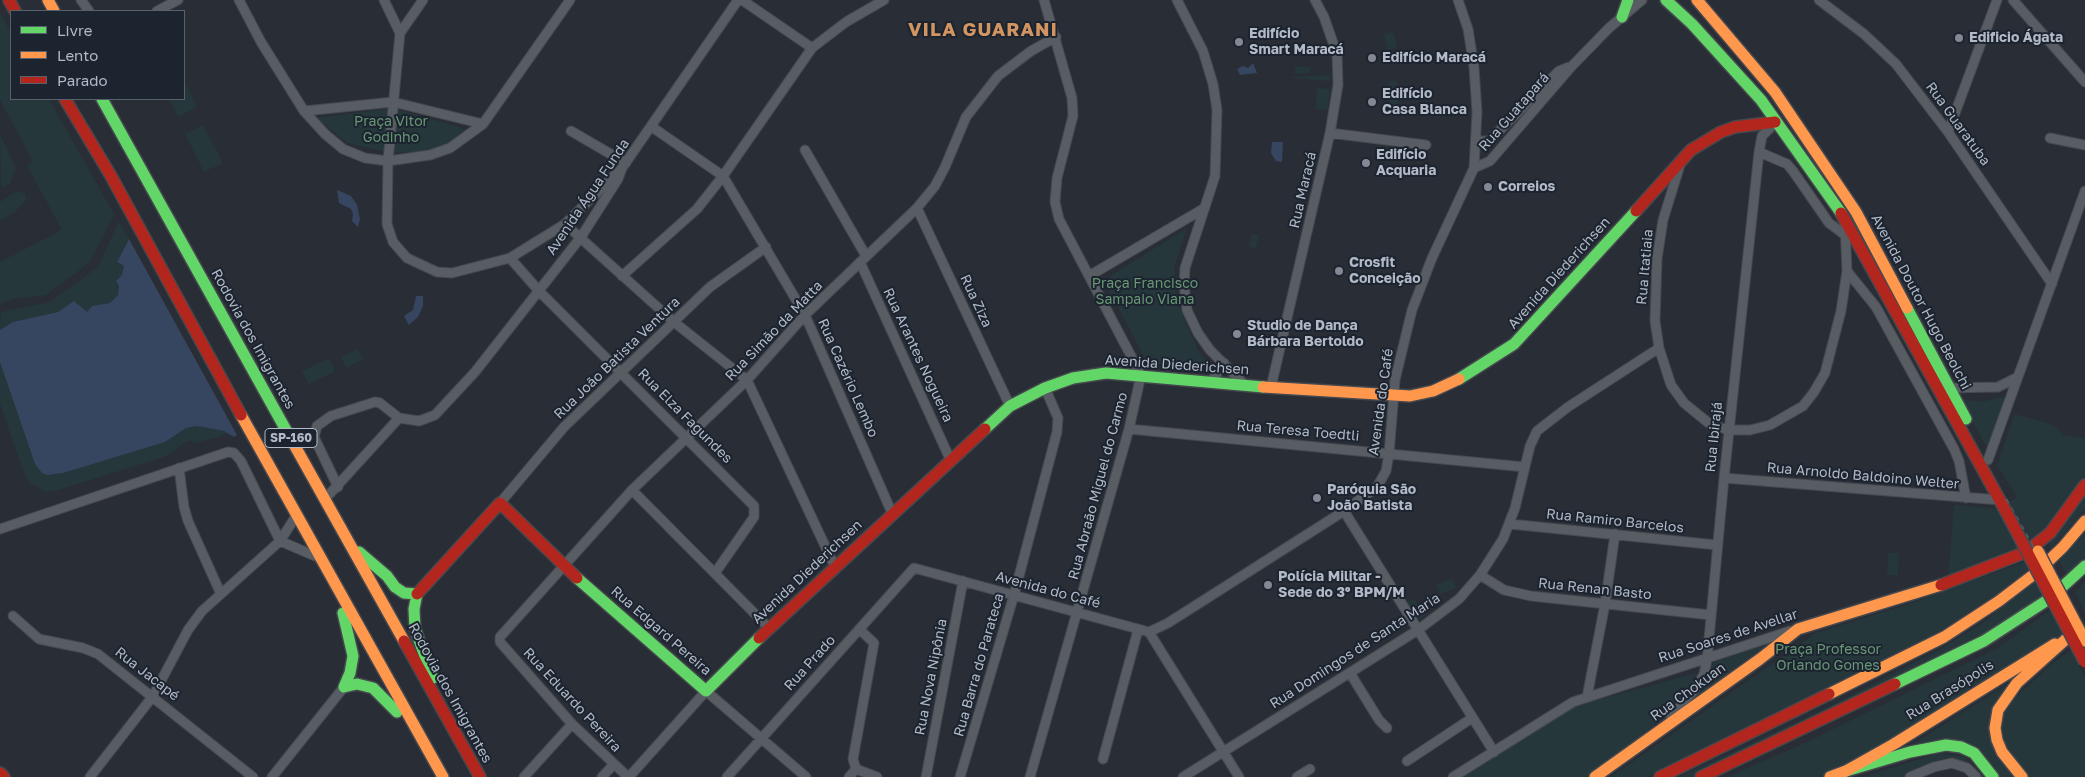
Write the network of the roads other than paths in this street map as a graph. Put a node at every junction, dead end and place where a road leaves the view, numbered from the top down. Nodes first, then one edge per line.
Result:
1 (178, 0) edge
2 (239, 0) edge
3 (384, 0) edge
4 (423, 0) edge
5 (570, 0) edge
6 (740, 0) edge
7 (884, 0) edge
8 (1044, 0) edge
9 (1177, 0) edge
10 (1316, 0) edge
11 (1458, 0) edge
12 (1628, 0) edge
13 (1642, 0) edge
14 (1666, 0) edge
15 (1697, 0) edge
16 (1705, 0) edge
17 (1819, 0) edge
18 (1997, 0) edge
19 (2013, 0) edge
20 (159, 10) edge
21 (1709, 15) junction
22 (1622, 17) junction
23 (400, 33) junction
24 (1056, 37) junction
25 (812, 48) junction
26 (1570, 67) junction
27 (2085, 82) edge
28 (66, 100) edge
29 (103, 100) edge
30 (393, 102) junction
31 (304, 111) junction
32 (1775, 122) junction
33 (483, 124) junction
34 (652, 127) junction
35 (571, 131) dead end
36 (1948, 132) junction
37 (1330, 133) junction
38 (2050, 138) dead end
39 (1476, 141) junction
40 (2085, 144) edge
41 (1426, 145) dead end
42 (805, 150) dead end
43 (1759, 152) junction
44 (1819, 157) junction
45 (1682, 158) junction
46 (388, 160) junction
47 (624, 166) junction
48 (1474, 168) junction
49 (723, 176) junction
50 (2085, 191) edge
51 (917, 208) junction
52 (1203, 209) junction
53 (1844, 217) junction
54 (565, 224) junction
55 (1846, 235) junction
56 (582, 237) junction
57 (766, 247) junction
58 (510, 258) junction
59 (863, 259) junction
60 (1847, 271) junction
61 (622, 276) junction
62 (1089, 276) junction
63 (2052, 284) junction
64 (539, 291) junction
65 (1890, 299) junction
66 (1876, 307) junction
67 (805, 315) junction
68 (674, 322) junction
69 (1659, 348) junction
70 (1916, 349) junction
71 (1224, 363) junction
72 (622, 373) junction
73 (1141, 375) junction
74 (2016, 378) junction
75 (747, 380) junction
76 (1211, 382) junction
77 (1246, 386) junction
78 (1271, 387) junction
79 (1045, 388) junction
80 (1949, 388) junction
81 (1394, 395) junction
82 (1010, 406) junction
83 (399, 418) junction
84 (1129, 429) junction
85 (1729, 430) junction
86 (686, 436) junction
87 (1389, 454) junction
88 (950, 459) junction
89 (1988, 460) junction
90 (1524, 467) junction
91 (179, 468) junction
92 (1724, 478) junction
93 (2085, 485) edge
94 (338, 487) junction
95 (632, 490) junction
96 (1966, 498) junction
97 (325, 499) junction
98 (2004, 502) junction
99 (500, 503) junction
100 (1344, 511) junction
101 (892, 514) junction
102 (296, 516) junction
103 (2085, 521) edge
104 (1510, 524) junction
105 (0, 529) edge
106 (1615, 534) junction
107 (280, 541) junction
108 (350, 544) junction
109 (1717, 545) junction
110 (319, 558) junction
111 (562, 565) junction
112 (2085, 566) edge
113 (835, 567) junction
114 (914, 568) joint
115 (715, 572) junction
116 (1480, 575) junction
117 (963, 581) junction
118 (336, 589) junction
119 (220, 592) junction
120 (417, 594) junction
121 (1014, 595) junction
122 (1605, 604) junction
123 (1078, 612) junction
124 (1712, 615) junction
125 (13, 616) dead end
126 (2085, 625) edge
127 (769, 628) junction
128 (859, 628) junction
129 (1798, 629) junction
130 (1138, 630) junction
131 (1418, 630) junction
132 (1149, 632) junction
133 (2074, 632) junction
134 (499, 640) joint
135 (2085, 641) edge
136 (1707, 660) junction
137 (2085, 662) edge
138 (1350, 673) junction
139 (344, 687) junction
140 (706, 691) junction
141 (153, 696) junction
142 (1587, 697) junction
143 (447, 718) junction
144 (1472, 718) junction
145 (572, 724) junction
146 (1387, 728) dead end
147 (760, 738) junction
148 (1647, 740) junction
149 (428, 750) junction
150 (1223, 752) junction
151 (1494, 752) junction
152 (1103, 759) dead end
153 (1407, 761) dead end
154 (614, 764) junction
155 (856, 769) junction
156 (1310, 769) dead end
157 (1846, 770) junction
158 (0, 773) edge
159 (4, 777) edge
160 (90, 777) edge
161 (253, 777) edge
162 (272, 777) edge
163 (443, 777) edge
164 (480, 777) edge
165 (524, 777) edge
166 (602, 777) edge
167 (629, 777) edge
168 (727, 777) edge
169 (806, 777) edge
170 (849, 777) edge
171 (877, 777) edge
172 (926, 777) edge
173 (960, 777) edge
174 (1030, 777) edge
175 (1183, 777) edge
176 (1239, 777) edge
177 (1297, 777) edge
178 (1453, 777) edge
179 (1594, 777) edge
180 (1660, 777) edge
181 (1701, 777) edge
182 (1830, 777) edge
183 (1910, 777) edge
184 (1976, 777) edge
185 (1993, 777) edge
186 (2022, 777) edge

1 - 20 street
2 - 31 street
3 - 23 street
4 - 23 street
5 - 33 street
6 - 25 street
6 - 34 street, Avenida Água Funda
7 - 25 street
8 - 24 street
9 - 52 street
10 - 37 street, Rua Maracá
11 - 39 street, Avenida do Café
12 - 22 main road
13 - 22 street, Rua Guatapará
14 - 32 main road, Avenida Doutor Hugo Beolchi
15 - 21 main road, Avenida Doutor Hugo Beolchi
16 - 21 main road
17 - 36 street, Rua Guaratuba
18 - 36 street
19 - 27 street
21 - 44 main road, Avenida Doutor Hugo Beolchi
22 - 26 street, Rua Guatapará
23 - 30 street
24 - 51 street, Rua Simão da Matta
24 - 62 street
25 - 49 street
26 - 39 street, Rua Guatapará
26 - 48 street, Rua Guatapará
28 - 102 main road, SP-160
29 - 97 main road, Rodovia dos Imigrantes / SP-160
30 - 31 street
30 - 33 street
30 - 46 street
31 - 46 street
32 - 43 street, Rua Ibirajá
32 - 44 main road
32 - 45 main road, Avenida Diederichsen
32 - 53 main road, Avenida Doutor Hugo Beolchi
33 - 46 street
34 - 47 street, Avenida Água Funda
34 - 49 street, Rua Cazério Lembo
35 - 47 street
36 - 63 street, Rua Guaratuba
37 - 41 street
37 - 78 street, Rua Maracá
38 - 40 street
39 - 48 street, Avenida do Café
42 - 59 street, Rua Arantes Nogueira
43 - 55 street
43 - 85 street, Rua Ibirajá
44 - 80 main road, Avenida Doutor Hugo Beolchi
45 - 69 street, Rua Itatiaia
45 - 81 main road, Avenida Diederichsen
46 - 58 street
47 - 54 street
47 - 56 street, Avenida Água Funda
48 - 81 street, Avenida do Café
49 - 57 street, Rua Cazério Lembo
49 - 61 street
50 - 63 street
51 - 59 street, Rua Simão da Matta
51 - 82 street, Rua Ziza
52 - 62 street
52 - 71 street
53 - 55 street, Rua Itatiaia
53 - 65 main road, Avenida Doutor Hugo Beolchi
54 - 56 street
54 - 58 street
55 - 60 street, Rua Itatiaia
56 - 61 street
56 - 64 street, Avenida Água Funda
57 - 67 street, Rua Cazério Lembo
57 - 68 street, Rua João Batista Ventura
58 - 64 street, Rua Elza Fagundes
59 - 67 street, Rua Simão da Matta
59 - 88 street, Rua Arantes Nogueira
60 - 66 street
60 - 85 street, Rua Itatiaia
61 - 68 street
62 - 73 street
63 - 74 street
64 - 72 street, Rua Elza Fagundes
64 - 83 street, Avenida Água Funda
65 - 66 street, Avenida Doutor Hugo Beolchi
65 - 70 main road, Avenida Doutor Hugo Beolchi
66 - 96 street
67 - 75 street, Rua Simão da Matta
67 - 101 street, Rua Cazério Lembo
68 - 72 street, Rua João Batista Ventura
68 - 75 street
69 - 85 street, Rua Itatiaia
69 - 90 street, Rua Domingos de Santa Maria
70 - 80 main road
70 - 98 main road, Avenida Doutor Hugo Beolchi
71 - 76 street
71 - 77 street
72 - 86 street, Rua Elza Fagundes
72 - 99 street, Rua João Batista Ventura
73 - 76 main road, Avenida Diederichsen
73 - 79 main road, Avenida Diederichsen
73 - 84 street, Rua Abraão Miguel do Carmo
74 - 80 street
74 - 89 street
75 - 86 street, Rua Simão da Matta
75 - 113 street
76 - 77 main road, Avenida Diederichsen
77 - 78 main road, Avenida Diederichsen
78 - 81 main road, Avenida Diederichsen
79 - 82 main road, Avenida Diederichsen
79 - 121 street, Rua Barra do Parateca
80 - 89 main road, Avenida Doutor Hugo Beolchi
81 - 87 street, Avenida do Café
82 - 88 main road, Avenida Diederichsen
83 - 94 street
83 - 94 street
84 - 87 street, Rua Teresa Toedtli
84 - 123 street, Rua Abraão Miguel do Carmo
85 - 92 street, Rua Ibirajá
86 - 95 street, Rua Simão da Matta
86 - 115 street, Rua Elza Fagundes
87 - 90 street, Rua Teresa Toedtli
87 - 100 street, Avenida do Café
88 - 101 main road, Avenida Diederichsen
89 - 98 main road, Avenida Doutor Hugo Beolchi
90 - 104 street, Rua Domingos de Santa Maria
91 - 105 street
91 - 107 street
91 - 119 street
92 - 96 street, Rua Arnoldo Baldoino Welter
92 - 109 street, Rua Ibirajá
93 - 129 main road, Rua Soares de Avellar
94 - 97 street
95 - 111 street, Rua Simão da Matta
95 - 115 street
96 - 98 street, Rua Arnoldo Baldoino Welter
97 - 108 main road, Rodovia dos Imigrantes / SP-160
98 - 135 main road, Avenida Doutor Hugo Beolchi, bridge
98 - 137 main road, Avenida Doutor Hugo Beolchi, bridge
99 - 111 main road, Rua Edgard Pereira
99 - 120 main road
100 - 131 street
100 - 132 street, Avenida do Café
101 - 113 main road, Avenida Diederichsen
102 - 107 street
102 - 110 main road, SP-160
103 - 180 main road
104 - 106 street, Rua Ramiro Barcelos
104 - 116 street, Rua Domingos de Santa Maria
106 - 109 street, Rua Ramiro Barcelos
106 - 122 street
107 - 110 street
107 - 119 street
108 - 120 main road
108 - 143 main road, Rodovia dos Imigrantes / SP-160
109 - 124 street, Rua Ibirajá
110 - 118 main road, SP-160
111 - 134 street, Rua Simão da Matta
111 - 140 main road, Rua Edgard Pereira
112 - 181 main road
113 - 127 main road, Avenida Diederichsen
114 - 117 street, Avenida do Café
114 - 128 street, Rua Prado
115 - 127 street
116 - 122 street, Rua Renan Basto
116 - 131 street, Rua Domingos de Santa Maria
117 - 121 street, Avenida do Café
117 - 172 street, Rua Nova Nipônia
118 - 139 main road
118 - 149 main road, SP-160
119 - 141 street
120 - 143 main road
121 - 123 street, Avenida do Café
121 - 173 street, Rua Barra do Parateca
122 - 124 street, Rua Renan Basto
122 - 142 street
123 - 130 street, Avenida do Café
123 - 174 street, Rua Abraão Miguel do Carmo
124 - 136 street, Rua Ibirajá
125 - 141 street, Rua Jacapé
126 - 133 main road, Rua Brasópolis
127 - 140 main road, Avenida Diederichsen
128 - 147 street, Rua Prado
128 - 155 street
129 - 136 street, Rua Soares de Avellar
129 - 148 main road, Rua Chokuan
130 - 132 street, Avenida do Café
130 - 152 street
131 - 138 street, Rua Domingos de Santa Maria
131 - 144 street
132 - 150 street
133 - 157 main road, Rua Brasópolis
133 - 186 main road
134 - 145 street, Rua Eduardo Pereira
136 - 142 street, Rua Soares de Avellar
136 - 148 street, Rua Ibirajá
138 - 146 street
138 - 150 street, Rua Domingos de Santa Maria
139 - 149 main road
139 - 162 street
140 - 147 street, Rua Edgard Pereira
140 - 167 street, Avenida Diederichsen
141 - 160 street
141 - 161 street, Rua Jacapé
142 - 151 street, Rua Soares de Avellar
143 - 164 main road, Rodovia dos Imigrantes / SP-160
144 - 151 street
144 - 153 street
145 - 154 street, Rua Eduardo Pereira
145 - 165 street
147 - 168 street, Rua Prado
147 - 169 street, Rua Edgard Pereira
148 - 179 main road, Rua Chokuan
149 - 163 main road, SP-160
150 - 175 street, Rua Domingos de Santa Maria
150 - 176 street
151 - 178 street, Rua Soares de Avellar
154 - 166 street
154 - 167 street, Rua Eduardo Pereira
155 - 170 street
155 - 171 street
156 - 177 street
157 - 182 main road, Rua Brasópolis
157 - 185 main road
158 - 159 main road
183 - 184 street

